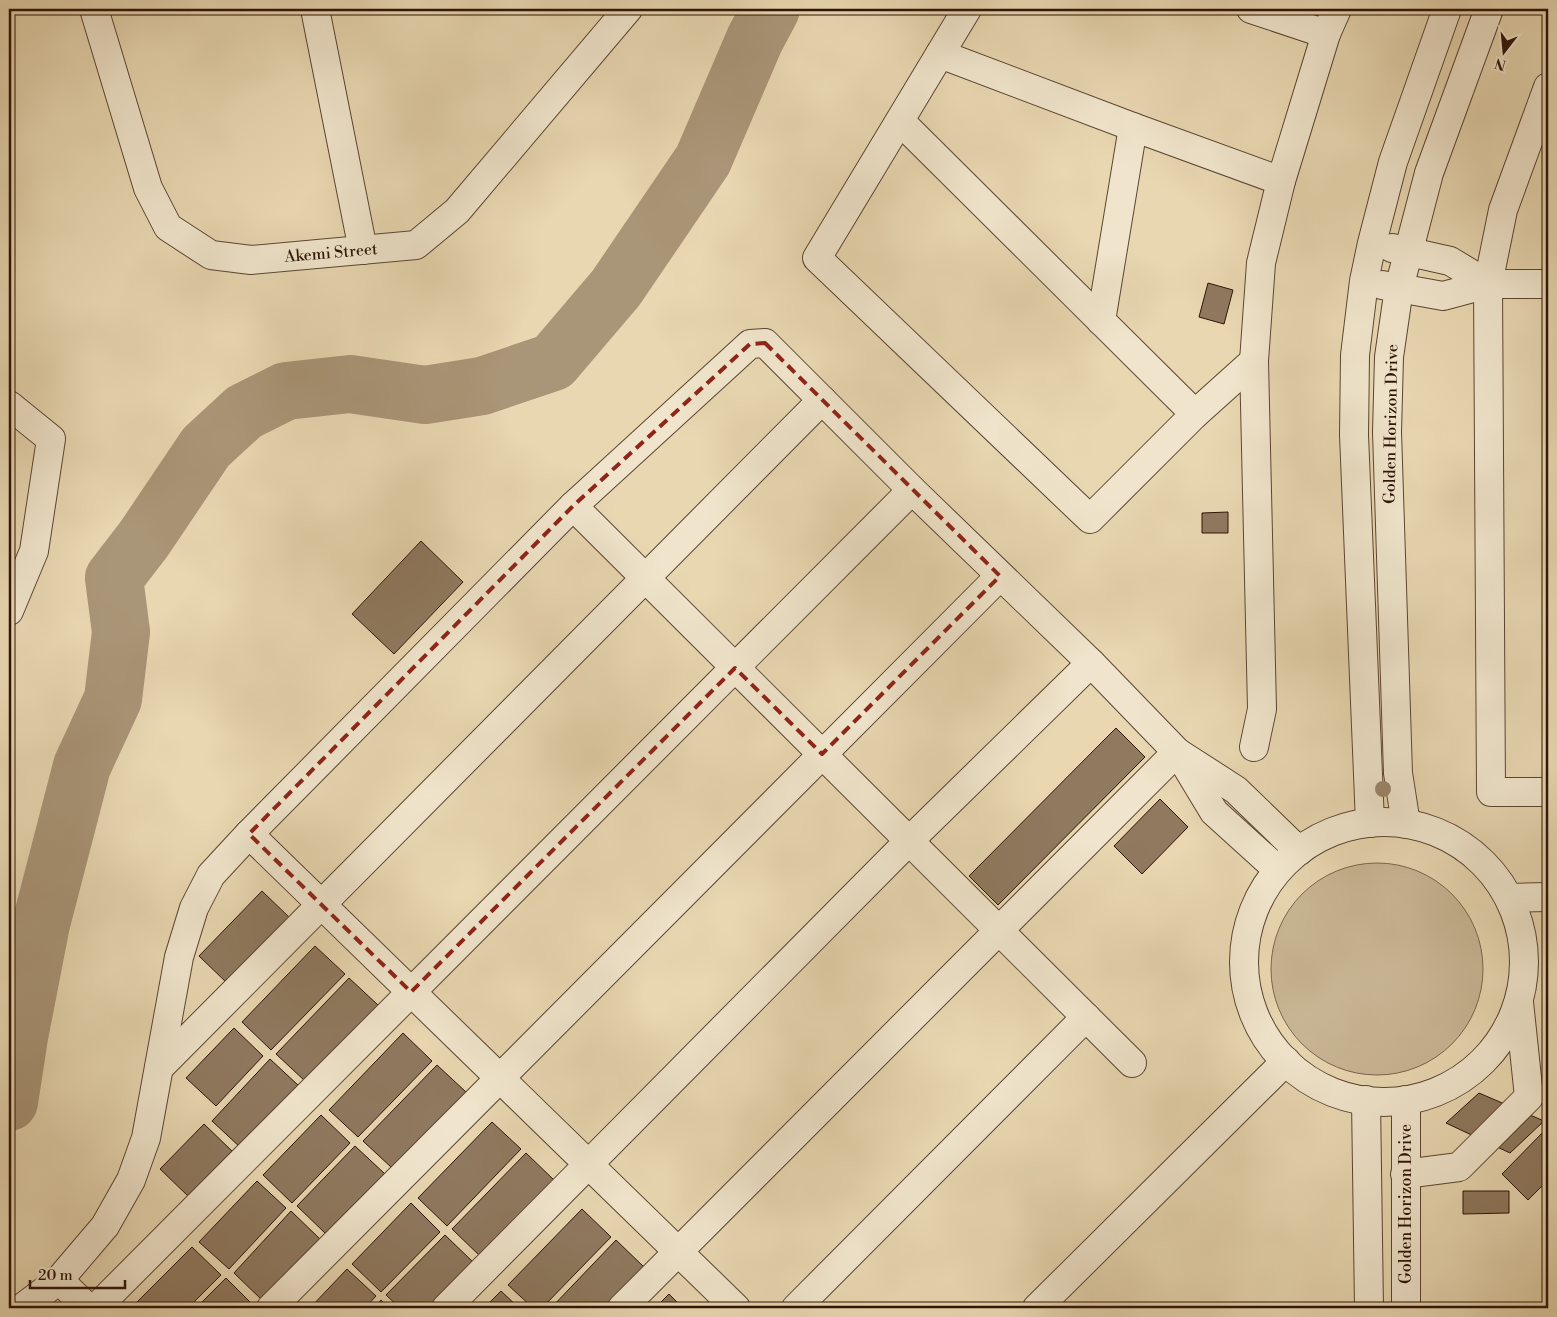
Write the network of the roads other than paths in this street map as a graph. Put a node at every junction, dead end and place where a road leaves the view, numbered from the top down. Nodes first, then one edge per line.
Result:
1 (94, 9) edge
2 (315, 9) edge
3 (628, 9) edge
4 (967, 9) edge
5 (1251, 9) edge
6 (1337, 9) edge
7 (1447, 9) edge
8 (1489, 9) edge
9 (1326, 34) junction
10 (940, 54) junction
11 (1548, 87) edge
12 (900, 121) junction
13 (1133, 127) junction
14 (1540, 133) edge
15 (1281, 181) junction
16 (1372, 243) junction
17 (364, 250) junction
18 (1409, 251) junction
19 (1364, 282) junction
20 (1488, 284) junction
21 (1548, 284) edge
22 (1399, 288) junction
23 (1101, 321) junction
24 (1254, 361) junction
25 (822, 400) junction
26 (9, 405) edge
27 (1195, 414) junction
28 (912, 490) junction
29 (573, 506) junction
30 (1000, 576) junction
31 (646, 579) junction
32 (9, 611) edge
33 (1091, 663) junction
34 (735, 668) junction
35 (1254, 747) dead end
36 (1177, 752) junction
37 (822, 754) junction
38 (1548, 792) edge
39 (1370, 823) junction
40 (1406, 824) junction
41 (249, 834) junction
42 (909, 841) junction
43 (1299, 851) junction
44 (1278, 870) junction
45 (1548, 897) edge
46 (1509, 898) junction
47 (322, 905) junction
48 (999, 930) junction
49 (411, 992) junction
50 (1519, 1001) junction
51 (1086, 1017) junction
52 (1286, 1061) junction
53 (1132, 1063) dead end
54 (159, 1068) junction
55 (500, 1078) junction
56 (1366, 1100) junction
57 (1406, 1100) junction
58 (588, 1165) junction
59 (1405, 1174) junction
60 (678, 1252) junction
61 (59, 1280) junction
62 (22, 1308) edge
63 (88, 1308) edge
64 (96, 1308) edge
65 (271, 1308) edge
66 (446, 1308) edge
67 (622, 1308) edge
68 (736, 1308) edge
69 (796, 1308) edge
70 (1037, 1308) edge
71 (1369, 1308) edge
72 (1406, 1308) edge

1 - 17 street, Akemi Street
2 - 17 street
3 - 17 street, Akemi Street
4 - 10 street
5 - 9 street
6 - 9 street
7 - 16 street, Golden Horizon Drive
8 - 18 street, Golden Horizon Drive
9 - 15 street
10 - 12 street
10 - 13 street
11 - 14 street
12 - 23 street
12 - 27 street
13 - 15 street
13 - 23 street
14 - 20 street
15 - 24 street
16 - 18 street
16 - 19 street, Golden Horizon Drive
18 - 20 street
18 - 22 street, Golden Horizon Drive
19 - 22 street
19 - 39 street, Golden Horizon Drive
20 - 21 street
20 - 22 street
20 - 38 street
22 - 40 street, Golden Horizon Drive
23 - 27 street
24 - 27 street
24 - 35 street
25 - 28 street
25 - 29 street
25 - 31 street
26 - 32 street
28 - 30 street
28 - 34 street
29 - 31 street
29 - 41 street
30 - 33 street
30 - 37 street
31 - 34 street
31 - 47 street
33 - 36 street
33 - 42 street
34 - 37 street
34 - 49 street
36 - 43 street
36 - 44 street
36 - 48 street
37 - 42 street
37 - 55 street
39 - 40 street
39 - 43 street
40 - 46 street
41 - 47 street
41 - 54 street
42 - 48 street
42 - 58 street
43 - 44 street
44 - 52 street
45 - 46 street
46 - 50 street
47 - 49 street
47 - 54 street
48 - 51 street
48 - 60 street
49 - 55 street
49 - 64 street
50 - 57 street
50 - 59 street
51 - 53 street
51 - 69 street
52 - 56 street
52 - 70 street
54 - 61 street
55 - 58 street
55 - 65 street
56 - 57 street
56 - 71 street
57 - 59 street, Golden Horizon Drive
58 - 60 street
58 - 66 street
59 - 72 street, Golden Horizon Drive
60 - 67 street
60 - 68 street
61 - 62 street
61 - 63 street

